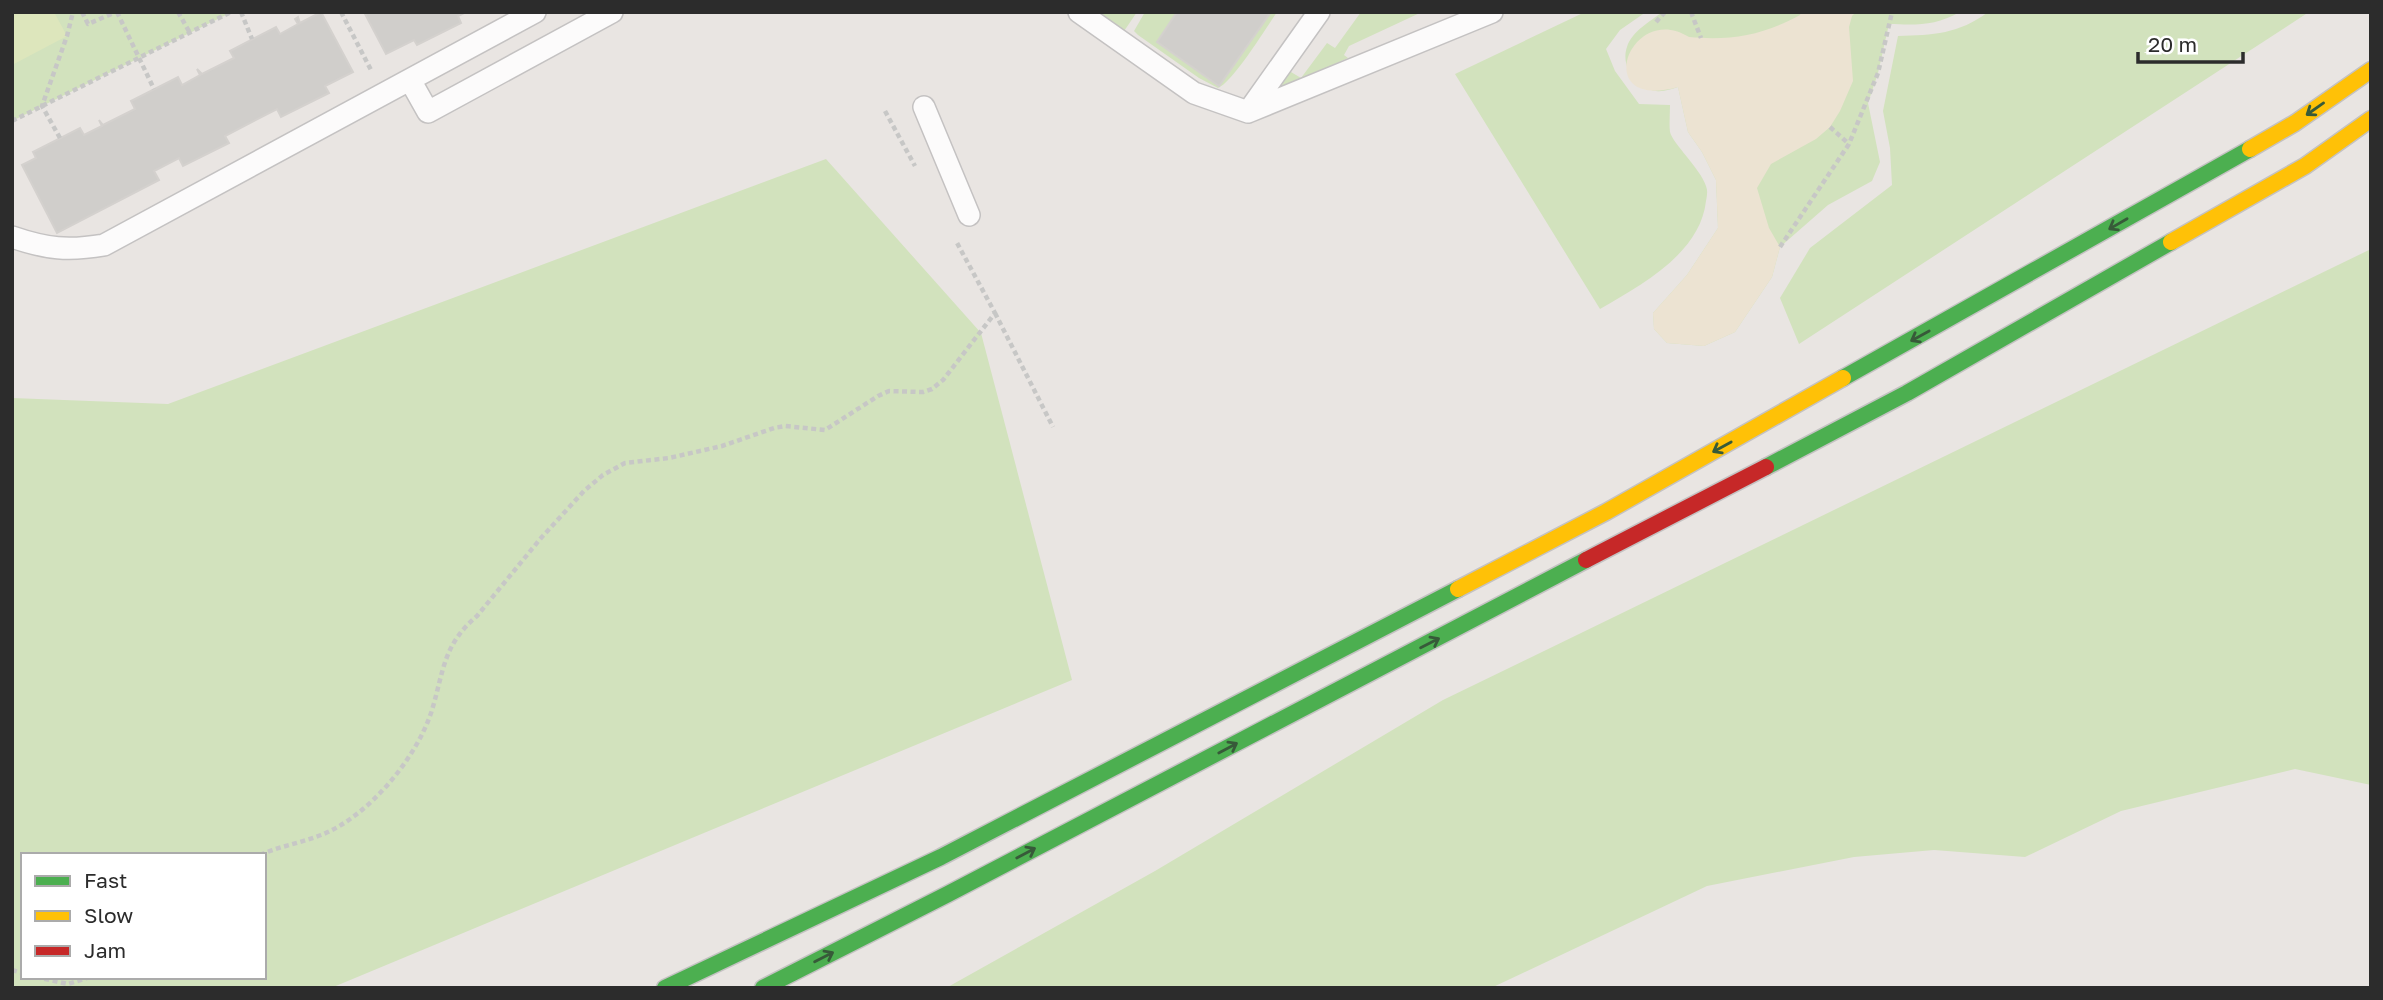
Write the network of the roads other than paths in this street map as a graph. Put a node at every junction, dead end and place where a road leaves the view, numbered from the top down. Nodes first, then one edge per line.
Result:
1 (535, 12) edge
2 (611, 12) edge
3 (1079, 12) edge
4 (1319, 12) edge
5 (1492, 12) edge
6 (2371, 70) edge
7 (410, 80) junction
8 (924, 107) dead end
9 (1248, 112) junction
10 (2371, 119) edge
11 (969, 215) dead end
12 (12, 237) edge
13 (665, 988) edge
14 (763, 988) edge

1 - 7 lane
2 - 7 lane
3 - 9 lane
4 - 9 lane
5 - 9 lane
6 -> 13 main road
7 - 12 lane
8 - 11 lane
14 -> 10 main road

